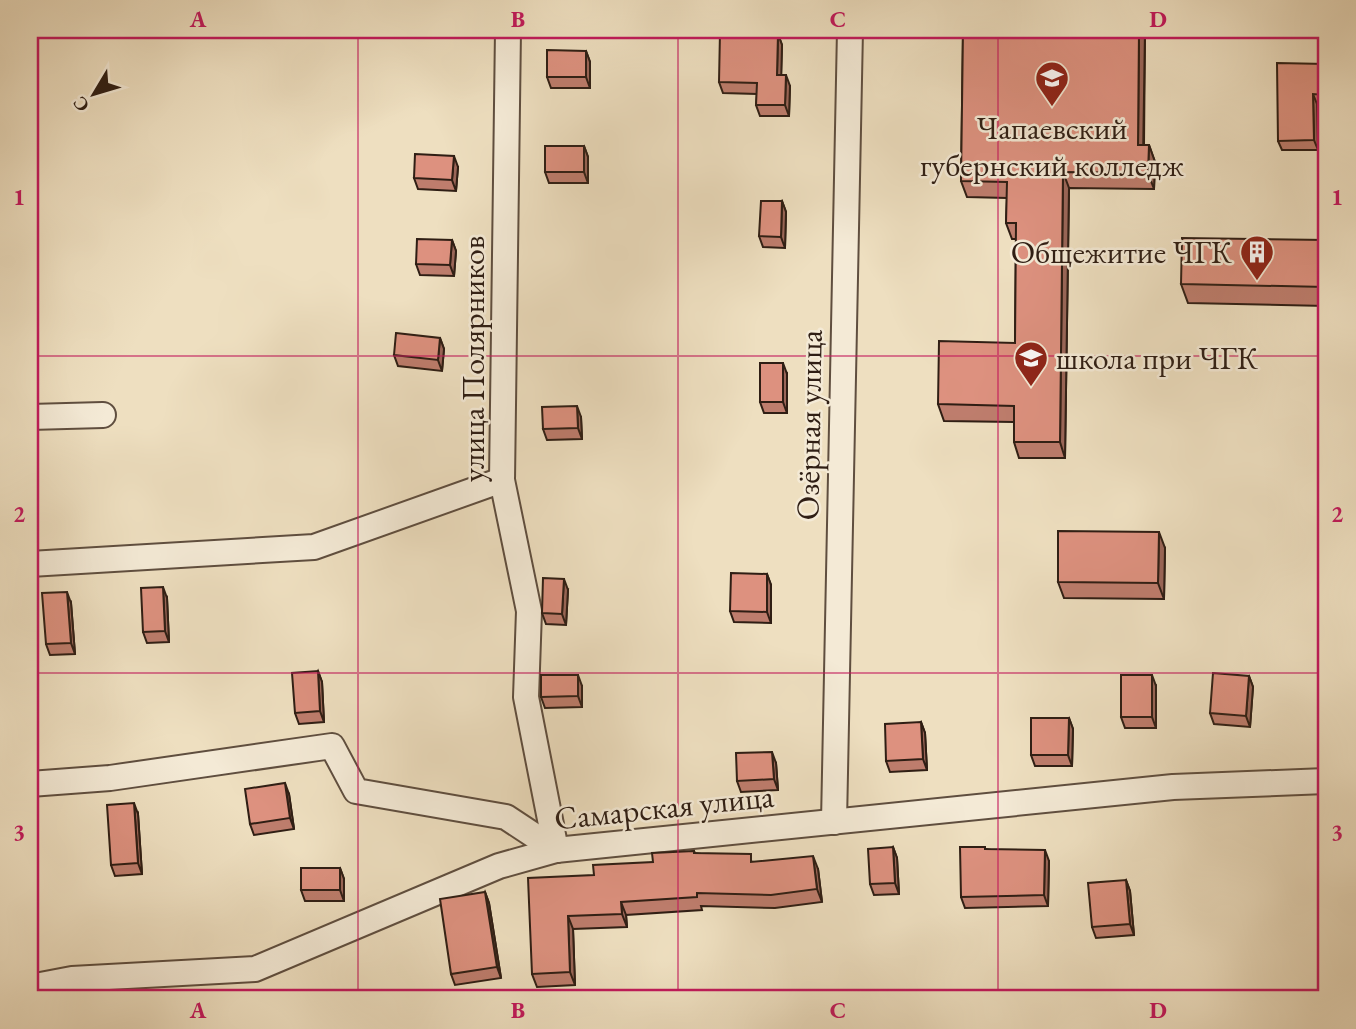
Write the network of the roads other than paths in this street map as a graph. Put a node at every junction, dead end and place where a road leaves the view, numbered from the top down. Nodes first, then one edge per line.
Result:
1 (508, 30) edge
2 (850, 30) edge
3 (103, 415) dead end
4 (30, 416) edge
5 (502, 480) junction
6 (30, 564) edge
7 (1326, 781) edge
8 (30, 785) edge
9 (834, 822) junction
10 (556, 850) junction
11 (30, 987) edge

1 - 5 street, улица Полярников
2 - 9 street, Озёрная улица
3 - 4 street
5 - 6 street
5 - 10 street, улица Полярников
7 - 9 street, Самарская улица
8 - 10 street
9 - 10 street, Самарская улица
10 - 11 street, Самарская улица

